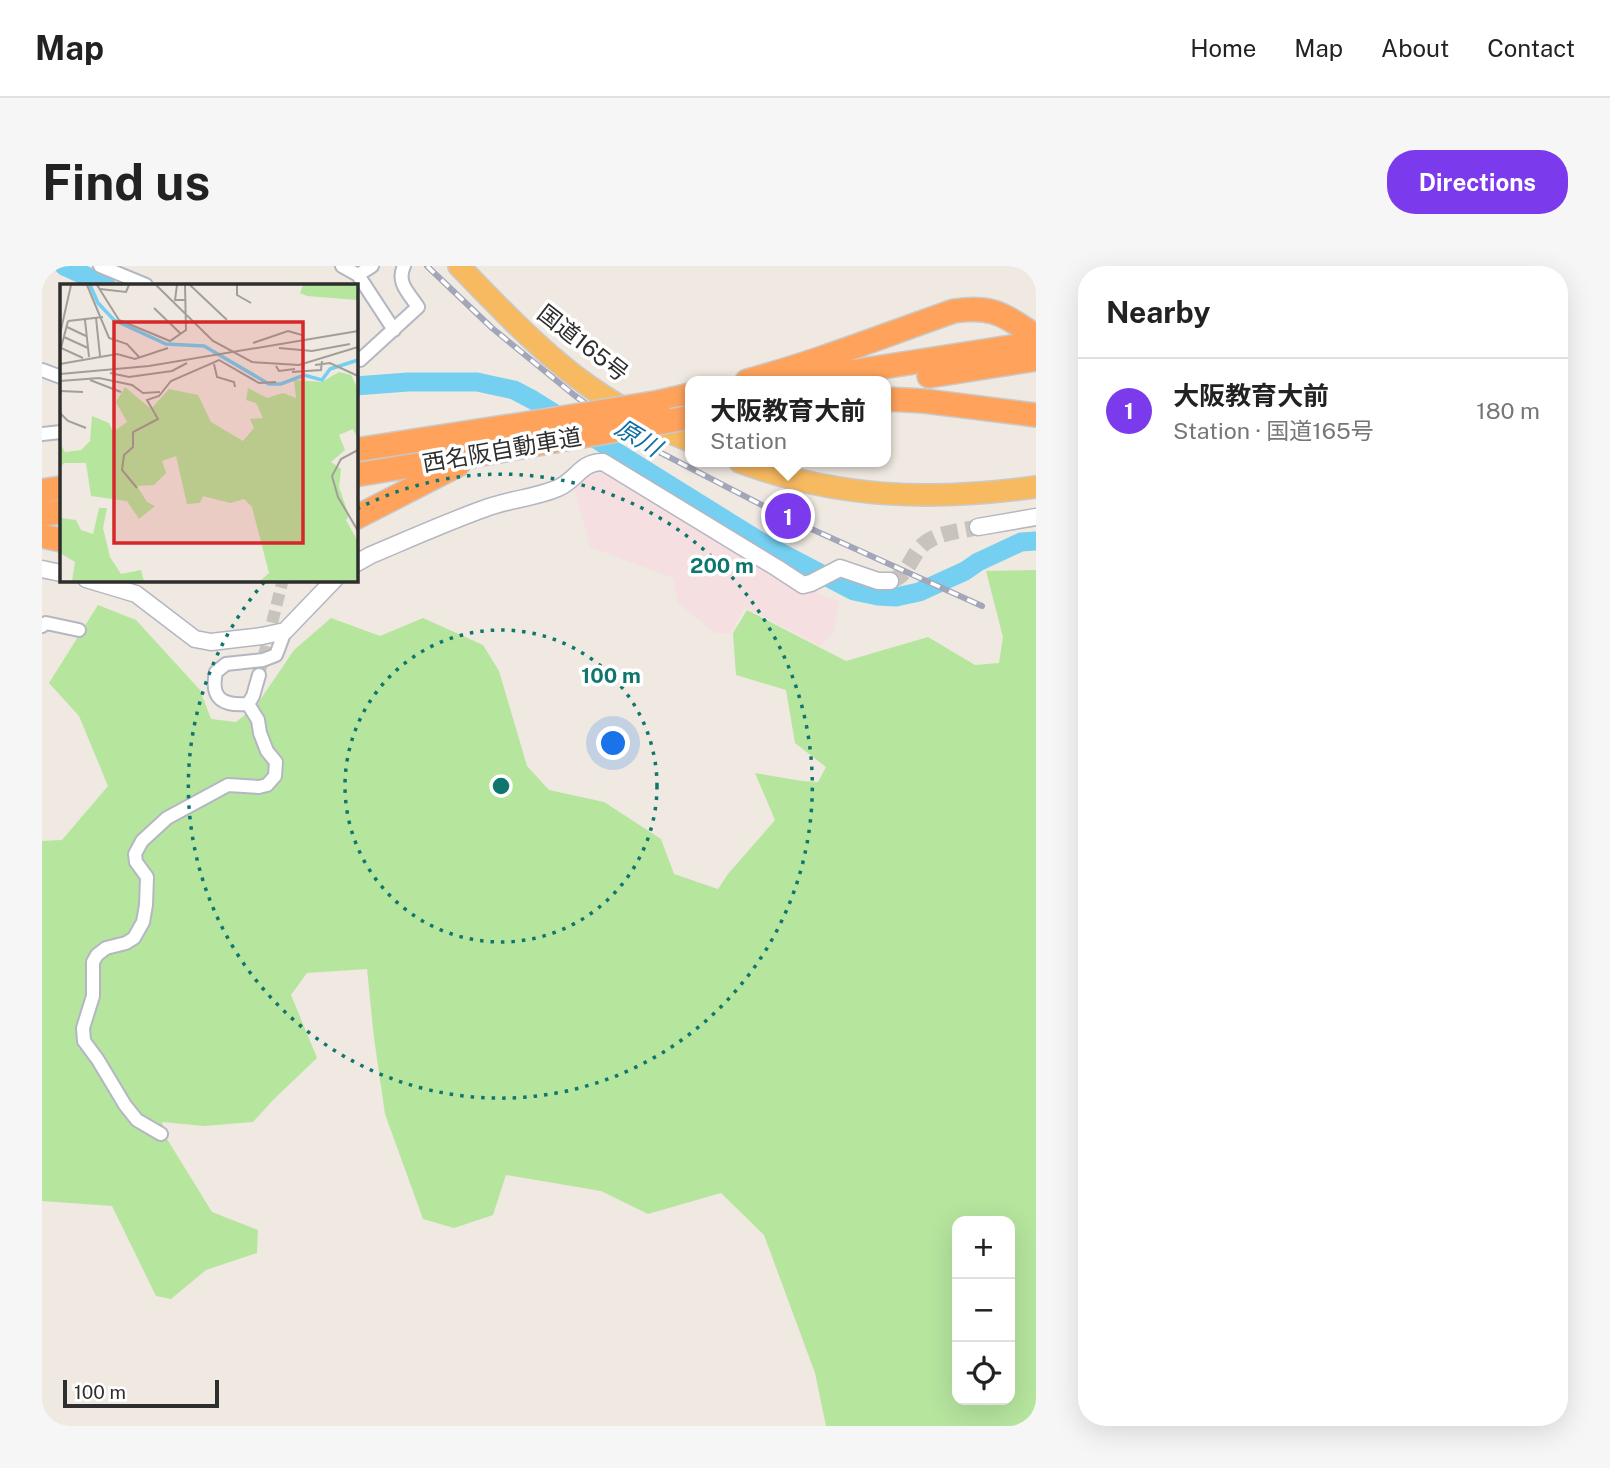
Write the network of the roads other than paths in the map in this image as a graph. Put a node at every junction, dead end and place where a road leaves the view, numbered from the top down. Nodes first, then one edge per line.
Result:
1 (100, 266) edge
2 (342, 266) edge
3 (372, 266) edge
4 (404, 266) edge
5 (459, 266) edge
6 (358, 275) junction
7 (144, 284) edge
8 (394, 330) junction
9 (1032, 337) edge
10 (1036, 359) edge
11 (357, 360) edge
12 (42, 370) edge
13 (767, 376) edge
14 (820, 376) edge
15 (60, 377) edge
16 (891, 382) edge
17 (891, 399) edge
18 (685, 408) edge
19 (685, 410) edge
20 (1036, 415) edge
21 (60, 432) edge
22 (42, 434) edge
23 (685, 439) edge
24 (357, 450) edge
25 (477, 456) junction
26 (755, 467) edge
27 (357, 475) edge
28 (1036, 487) edge
29 (60, 488) edge
30 (42, 491) edge
31 (60, 512) edge
32 (42, 514) edge
33 (357, 517) edge
34 (1036, 517) edge
35 (978, 527) tunnel mouth
36 (42, 536) edge
37 (60, 540) edge
38 (357, 563) edge
39 (42, 569) edge
40 (60, 573) edge
41 (890, 580) dead end
42 (93, 581) edge
43 (333, 581) edge
44 (42, 626) edge
45 (79, 630) dead end
46 (285, 631) junction
47 (259, 675) tunnel mouth
48 (248, 704) junction
49 (161, 1134) dead end

1 - 7 street
2 - 6 street
3 - 6 street
4 - 8 street
5 - 23 highway, 国道165号
6 - 8 street
8 - 11 street
9 - 13 highway
9 - 14 highway
10 - 16 highway
12 - 15 street
17 - 20 highway
18 - 24 highway, 西名阪自動車道, bridge
19 - 25 highway, 西名阪自動車道, bridge
21 - 22 street
25 - 27 highway, 西名阪自動車道
25 - 33 highway
26 - 28 highway
29 - 30 highway
31 - 32 highway
34 - 35 street
36 - 37 highway
38 - 41 street
39 - 40 street
42 - 46 street
43 - 46 street
44 - 45 street
46 - 48 street
47 - 48 street
48 - 49 street

